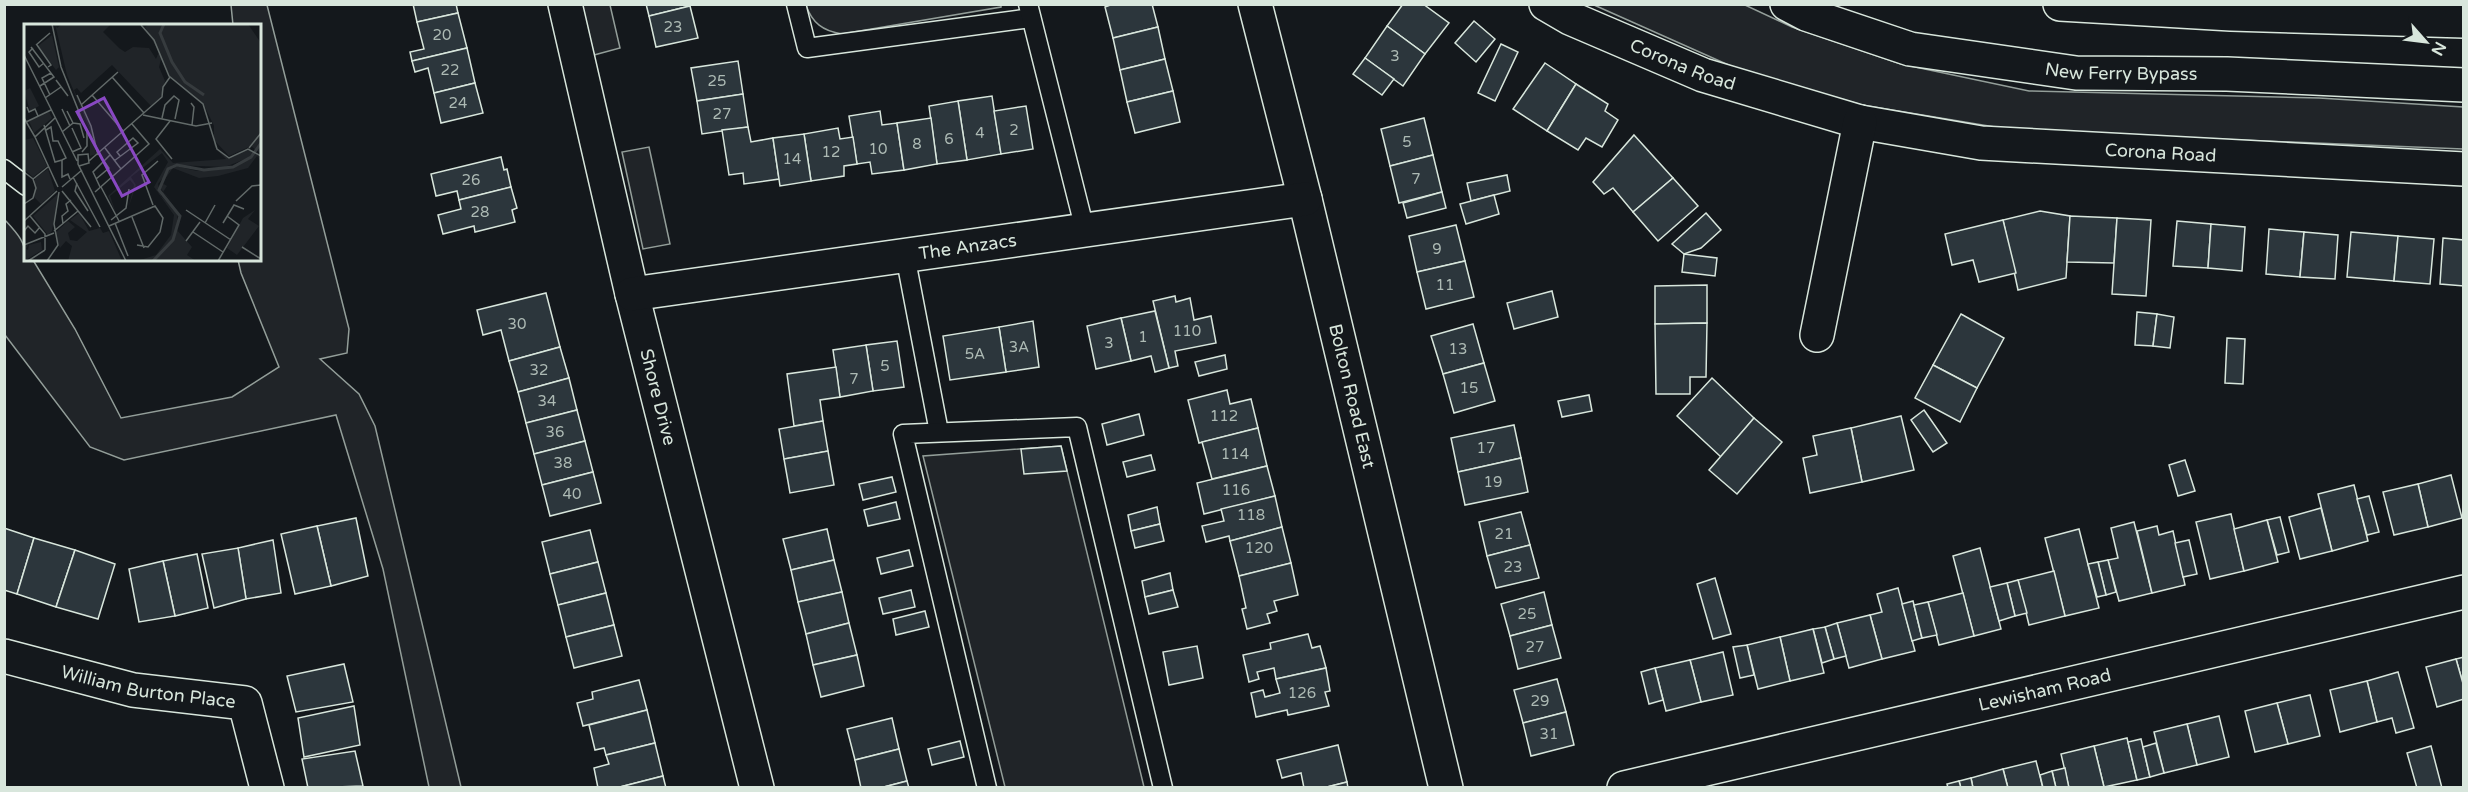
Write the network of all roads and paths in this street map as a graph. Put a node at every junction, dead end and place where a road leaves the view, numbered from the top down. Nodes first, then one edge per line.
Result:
1 (565, 4) edge
2 (796, 4) edge
3 (1255, 4) edge
4 (1546, 4) edge
5 (1787, 4) edge
6 (2060, 4) edge
7 (1029, 11) edge
8 (2463, 21) edge
9 (2463, 85) edge
10 (1860, 122) junction
11 (4, 169) edge
12 (2463, 169) edge
13 (24, 184) edge
14 (1305, 199) junction
15 (1085, 230) junction
16 (905, 255) junction
17 (632, 294) junction
18 (1817, 335) dead end
19 (939, 432) junction
20 (2463, 592) edge
21 (4, 656) edge
22 (267, 788) edge
23 (757, 788) edge
24 (987, 788) edge
25 (1163, 788) edge
26 (1446, 788) edge
27 (1624, 788) edge

1 - 17 main road, Shore Drive
2 - 7 lane
3 - 14 main road, Bolton Road East
4 - 10 main road, Corona Road
5 - 9 main road, New Ferry Bypass
6 - 8 main road
7 - 15 lane
10 - 12 main road, Corona Road
10 - 18 main road
11 - 13 lane
14 - 15 main road, The Anzacs
14 - 26 main road, Bolton Road East
15 - 16 main road, The Anzacs
16 - 17 main road, The Anzacs
16 - 19 lane
17 - 23 main road, Shore Drive
19 - 24 lane
19 - 25 lane
20 - 27 main road, Lewisham Road
21 - 22 main road, William Burton Place

